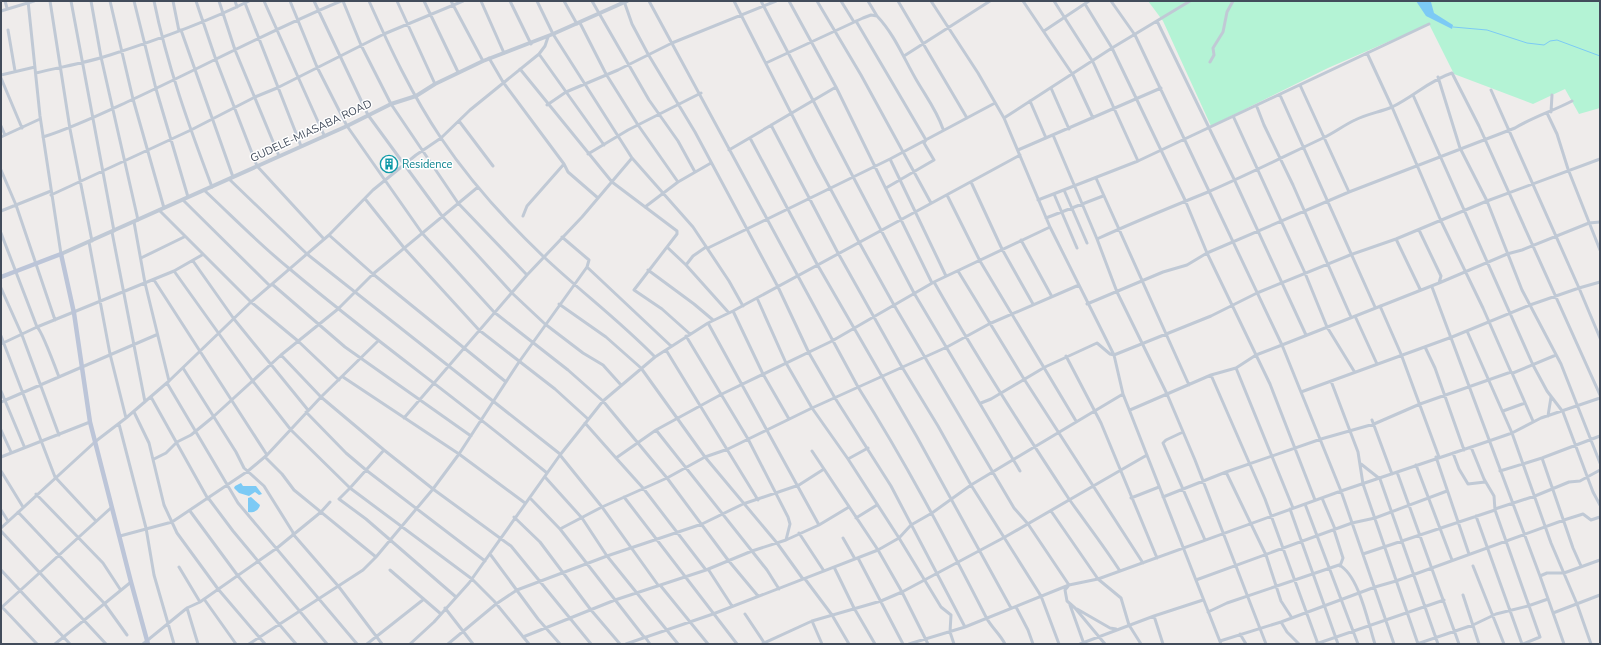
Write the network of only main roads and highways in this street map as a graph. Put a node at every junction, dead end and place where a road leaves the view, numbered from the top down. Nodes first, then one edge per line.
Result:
1 (1, 277) edge
2 (146, 643) edge

1 - 2 main road, GUDELE-MIASABA ROAD

